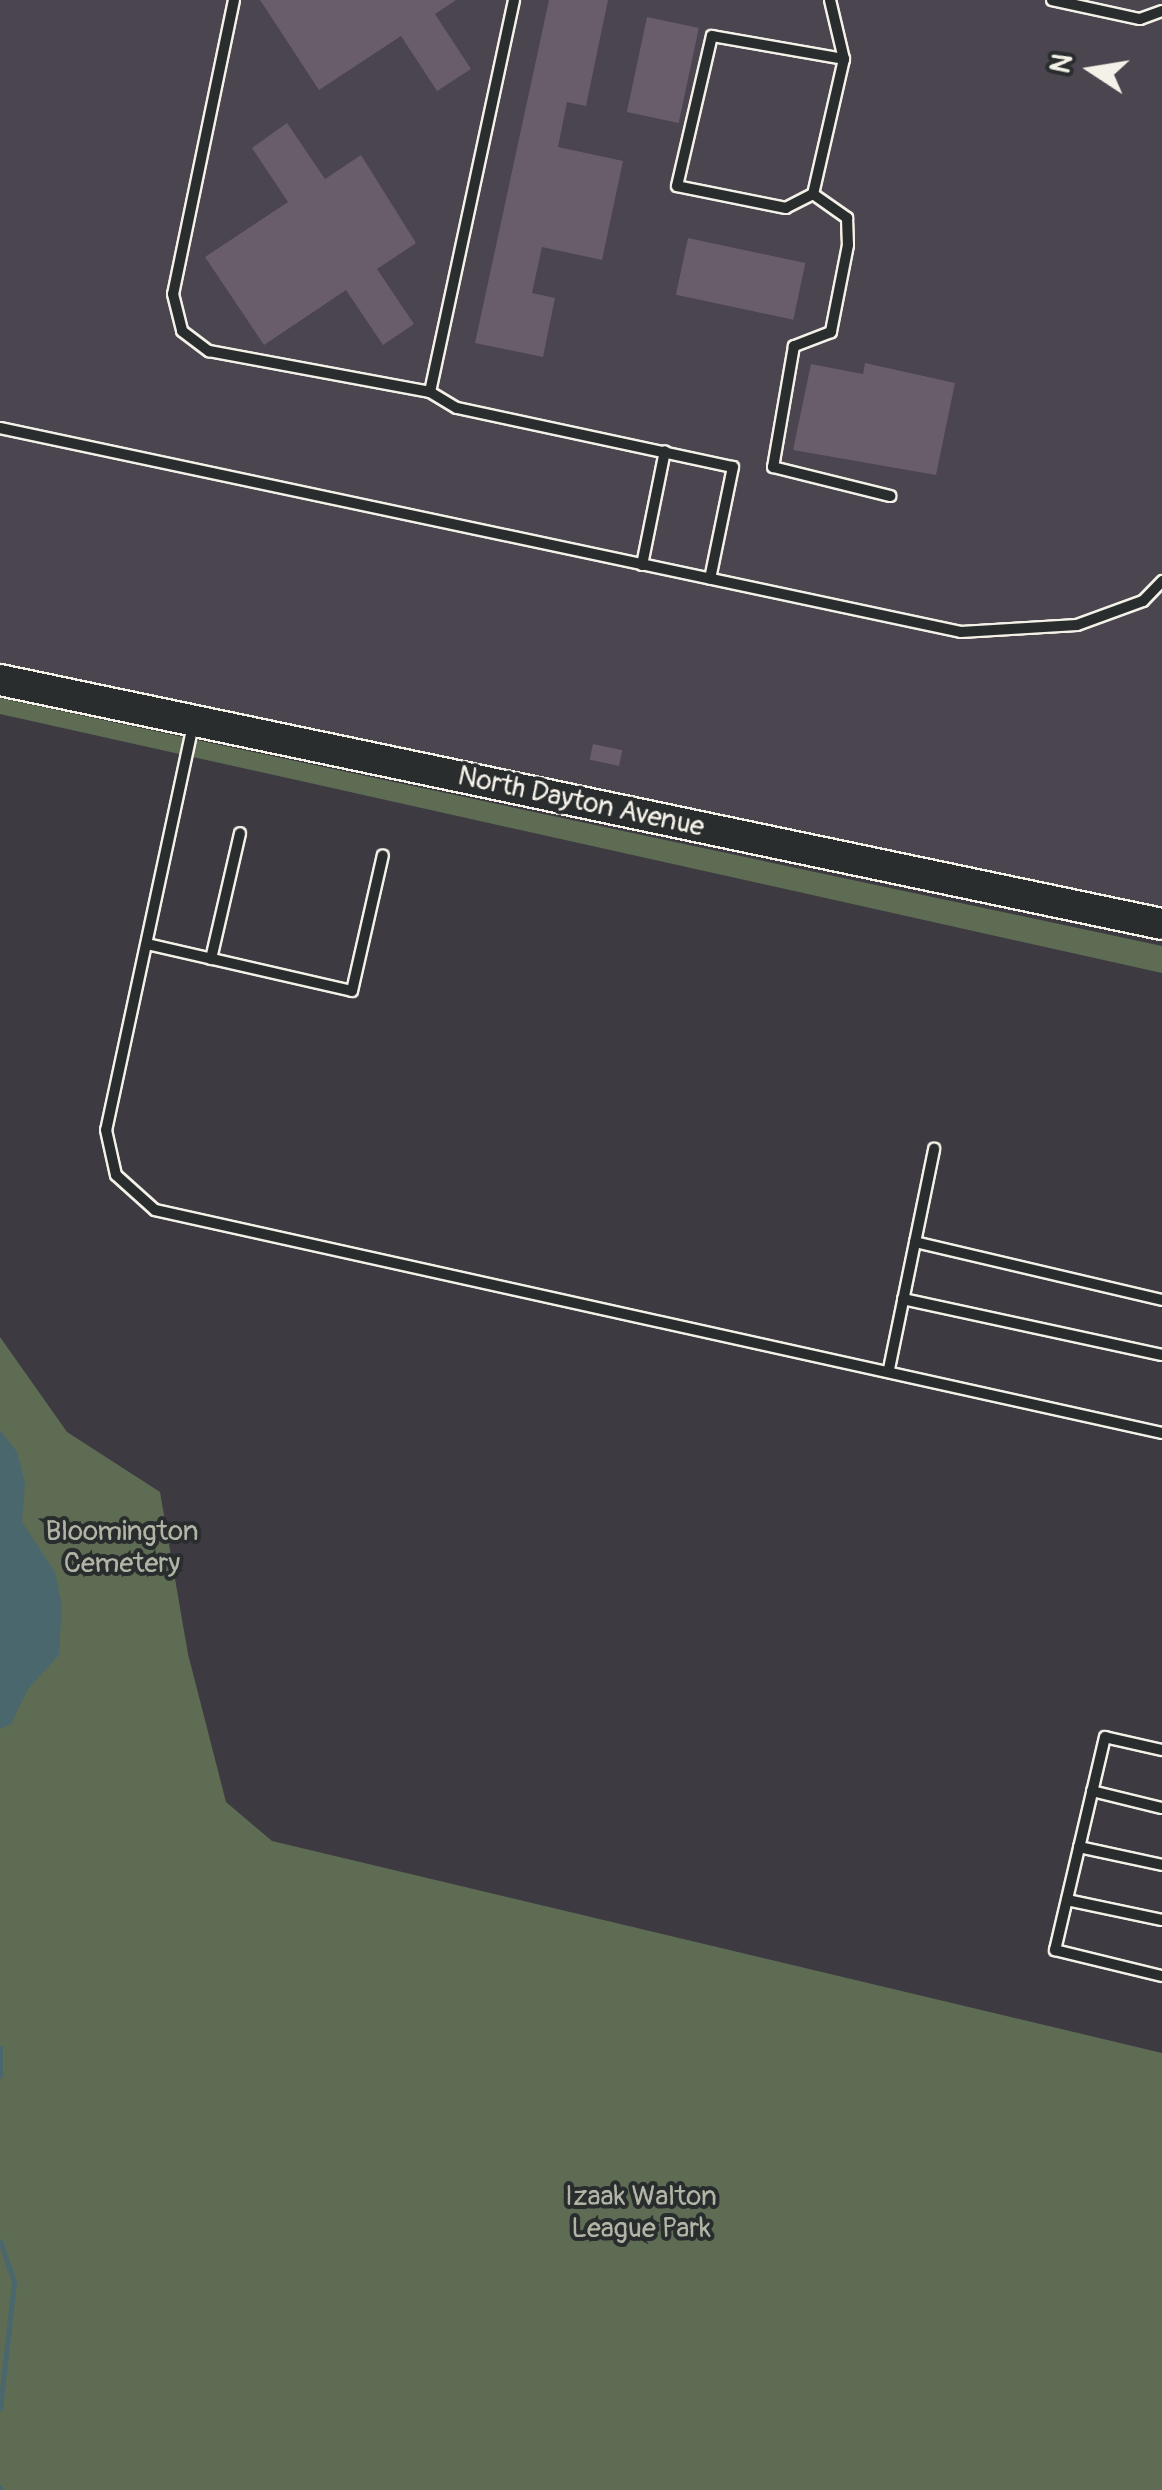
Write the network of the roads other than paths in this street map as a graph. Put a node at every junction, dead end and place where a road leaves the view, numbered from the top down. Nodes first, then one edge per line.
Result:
1 (234, 0) edge
2 (514, 0) edge
3 (830, 0) edge
4 (1052, 0) edge
5 (1162, 11) edge
6 (844, 59) junction
7 (813, 194) junction
8 (430, 392) junction
9 (0, 428) edge
10 (665, 451) junction
11 (890, 496) dead end
12 (642, 565) junction
13 (710, 579) junction
14 (1162, 581) edge
15 (0, 680) edge
16 (193, 721) junction
17 (240, 833) dead end
18 (383, 855) dead end
19 (1162, 924) edge
20 (146, 944) junction
21 (211, 959) junction
22 (934, 1149) dead end
23 (915, 1242) junction
24 (903, 1299) junction
25 (1162, 1300) edge
26 (1162, 1355) edge
27 (889, 1369) junction
28 (1162, 1433) edge
29 (1162, 1750) edge
30 (1092, 1791) junction
31 (1162, 1808) edge
32 (1079, 1846) junction
33 (1162, 1865) edge
34 (1067, 1900) junction
35 (1162, 1920) edge
36 (1162, 1976) edge

1 - 8 lane
2 - 8 lane
3 - 6 lane
4 - 5 lane
6 - 7 lane
6 - 7 lane
7 - 11 lane
8 - 10 lane
9 - 12 lane
10 - 12 lane
10 - 13 lane
12 - 13 lane
13 - 14 lane
15 - 16 main road, North Dayton Avenue
16 - 19 main road, North Dayton Avenue
16 - 20 lane
17 - 21 lane
18 - 21 lane
20 - 21 lane
20 - 27 lane
22 - 23 lane
23 - 24 lane
23 - 25 lane
24 - 26 lane
24 - 27 lane
27 - 28 lane
29 - 30 lane
30 - 31 lane
30 - 32 lane
32 - 33 lane
32 - 34 lane
34 - 35 lane
34 - 36 lane

